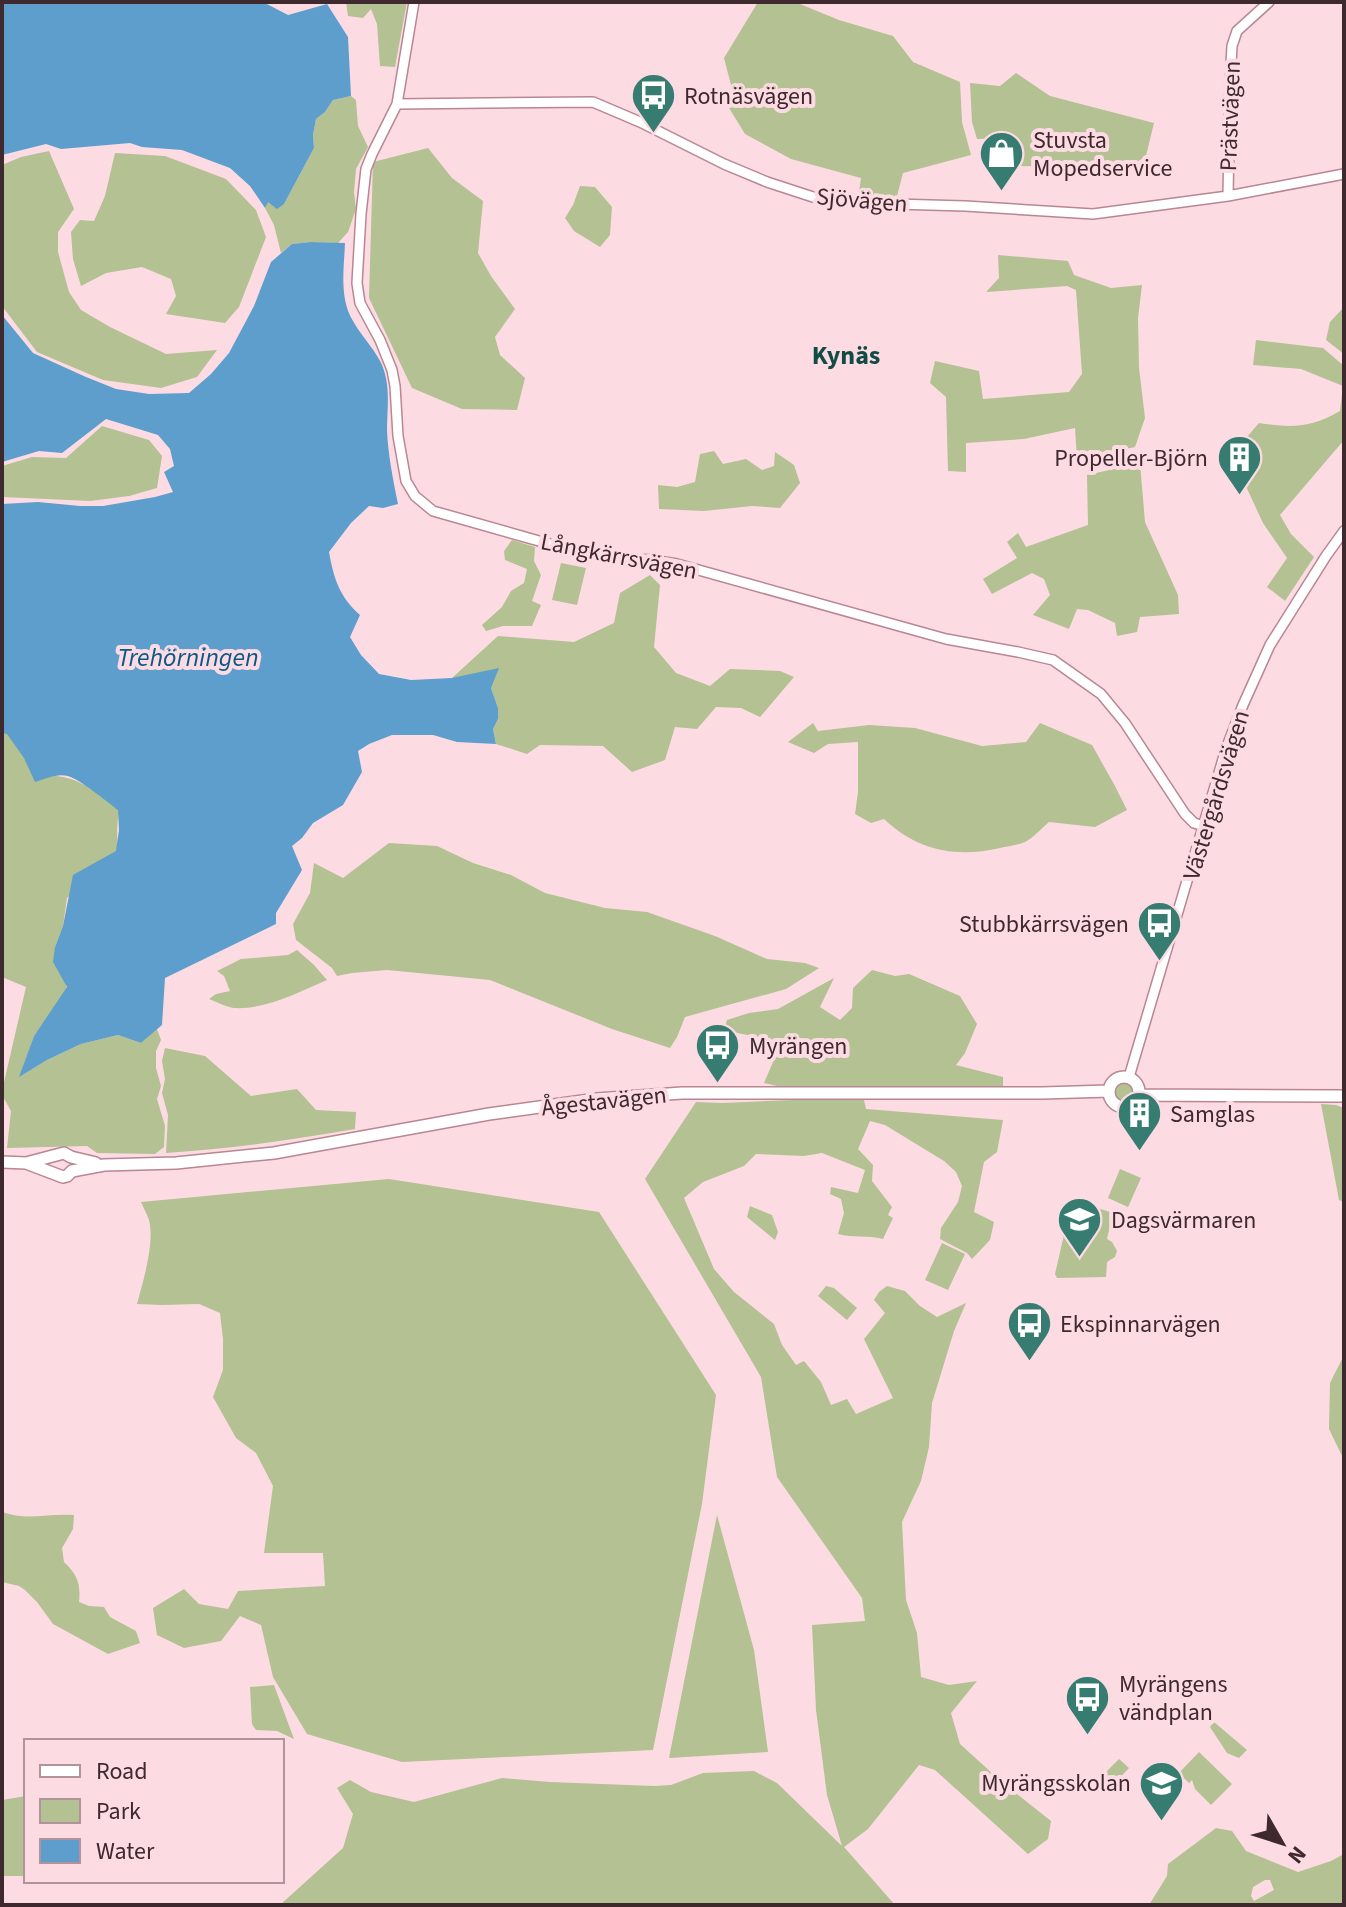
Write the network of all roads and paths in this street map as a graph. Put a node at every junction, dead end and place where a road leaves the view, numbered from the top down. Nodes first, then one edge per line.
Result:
1 (414, 2) edge
2 (1269, 2) edge
3 (397, 104) junction
4 (1344, 174) edge
5 (1228, 196) junction
6 (1344, 531) edge
7 (1204, 826) junction
8 (1129, 1077) junction
9 (1109, 1091) junction
10 (1139, 1095) junction
11 (1344, 1096) edge
12 (53, 1157) junction
13 (71, 1157) junction
14 (2, 1162) edge
15 (26, 1163) junction
16 (104, 1165) junction
17 (72, 1171) junction
18 (53, 1172) junction

1 - 3 street, Långkärrsvägen
2 - 5 street, Prästvägen
3 - 5 street, Sjövägen
3 - 7 street, Långkärrsvägen
4 - 5 street, Sjövägen
6 - 7 street, Västergårdsvägen
7 - 8 street, Västergårdsvägen
8 - 9 main road
8 - 10 main road
9 - 10 main road, Ågestavägen
9 - 16 main road, Ågestavägen
10 - 11 main road, Ågestavägen
12 - 13 main road, Ågestavägen
12 - 15 main road, Ågestavägen
12 - 18 main road
13 - 16 main road, Ågestavägen
13 - 17 main road
14 - 15 main road, Ågestavägen
15 - 18 main road, Ågestavägen
16 - 17 main road, Ågestavägen
17 - 18 main road, Ågestavägen

